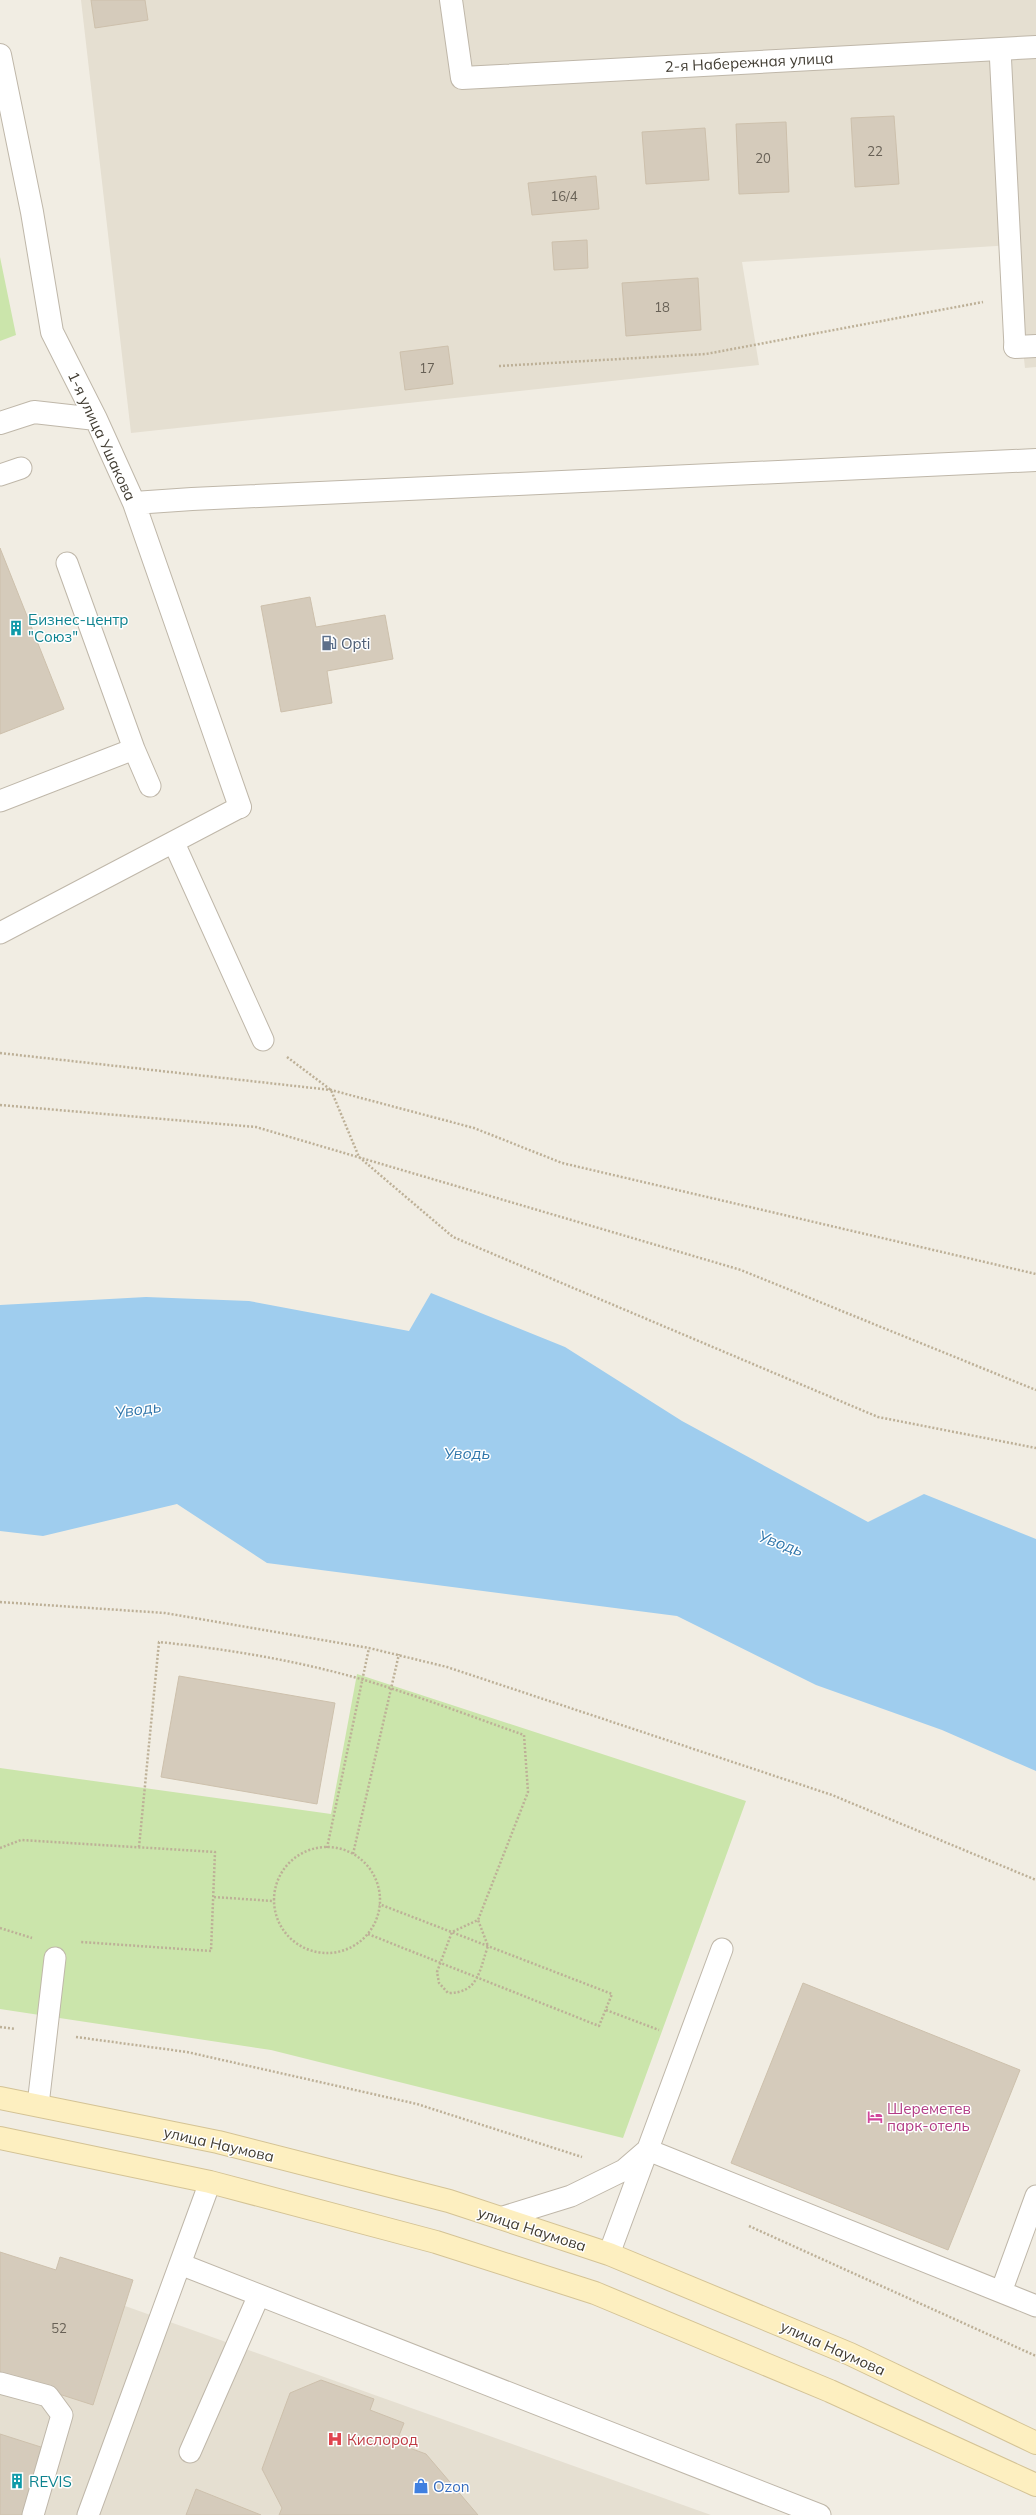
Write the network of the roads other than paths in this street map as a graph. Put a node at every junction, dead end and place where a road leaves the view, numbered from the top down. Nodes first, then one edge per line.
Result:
1 (451, 0) edge
2 (1036, 47) edge
3 (1000, 49) junction
4 (0, 55) edge
5 (1026, 347) edge
6 (96, 419) junction
7 (0, 423) edge
8 (1036, 460) edge
9 (21, 468) dead end
10 (0, 475) edge
11 (134, 503) junction
12 (67, 563) dead end
13 (134, 749) junction
14 (150, 786) dead end
15 (0, 801) edge
16 (240, 807) joint
17 (174, 842) junction
18 (0, 933) edge
19 (263, 1040) road end
20 (722, 1950) dead end
21 (56, 1958) dead end
22 (0, 2098) edge
23 (38, 2105) junction
24 (0, 2138) edge
25 (648, 2150) junction
26 (210, 2182) junction
27 (1036, 2196) edge
28 (500, 2218) junction
29 (609, 2254) junction
30 (180, 2264) junction
31 (1001, 2292) junction
32 (259, 2295) junction
33 (1036, 2306) edge
34 (0, 2383) edge
35 (1036, 2443) edge
36 (190, 2452) dead end
37 (1036, 2484) edge
38 (33, 2515) edge
39 (88, 2515) edge
40 (820, 2515) edge

1 - 3 street, 2-я Набережная улица
2 - 3 street, 2-я Набережная улица
3 - 5 lane
4 - 6 street, 1-я улица Ушакова
6 - 7 street
6 - 11 street, 1-я улица Ушакова
8 - 11 street
9 - 10 lane
11 - 16 street, 1-я улица Ушакова
12 - 13 lane
13 - 14 lane
13 - 15 lane
16 - 17 lane
17 - 18 lane
17 - 19 lane
20 - 25 lane
21 - 23 lane
22 - 23 street, улица Наумова
23 - 28 street, улица Наумова
24 - 26 street
25 - 28 lane
25 - 29 lane
25 - 31 lane
26 - 30 lane
26 - 37 street
27 - 31 lane
28 - 29 street, улица Наумова
29 - 35 street, улица Наумова
30 - 32 lane
30 - 39 lane
31 - 33 lane
32 - 36 lane
32 - 40 lane
34 - 38 lane

